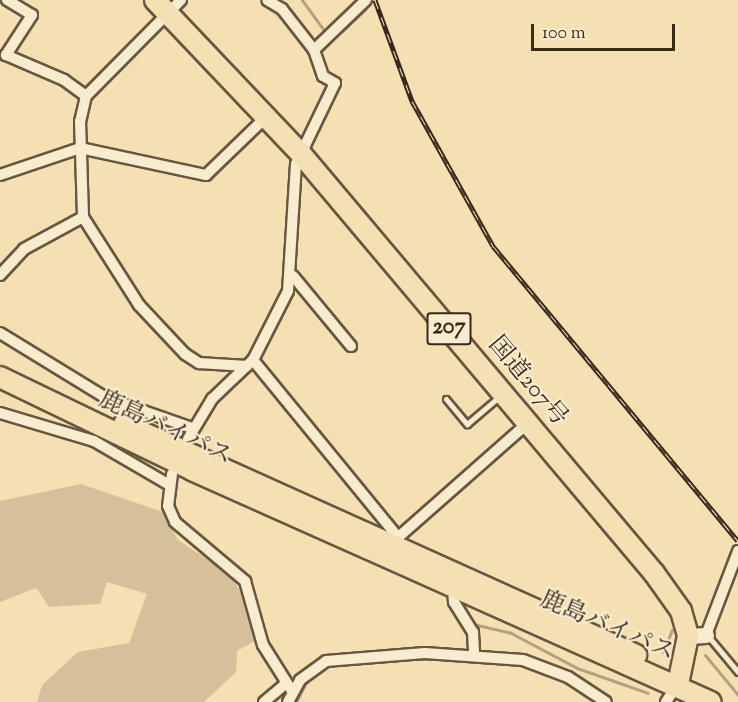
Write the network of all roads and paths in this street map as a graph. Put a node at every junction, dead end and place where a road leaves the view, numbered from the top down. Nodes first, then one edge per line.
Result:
1 (7, 0) edge
2 (267, 0) edge
3 (366, 0) edge
4 (167, 4) edge
5 (314, 50) junction
6 (86, 96) junction
7 (266, 117) junction
8 (80, 148) junction
9 (301, 154) junction
10 (0, 175) edge
11 (83, 217) junction
12 (0, 275) edge
13 (293, 276) junction
14 (0, 333) edge
15 (351, 346) dead end
16 (0, 362) edge
17 (250, 363) junction
18 (0, 377) edge
19 (503, 394) junction
20 (446, 399) dead end
21 (0, 413) edge
22 (528, 423) junction
23 (192, 428) junction
24 (188, 439) dead end
25 (391, 546) junction
26 (738, 551) edge
27 (453, 588) junction
28 (697, 635) junction
29 (474, 653) junction
30 (738, 672) edge
31 (678, 684) junction
32 (288, 693) edge
33 (264, 702) edge
34 (606, 702) edge
35 (666, 702) edge
36 (711, 702) edge

1 - 6 street
2 - 5 street
3 - 5 street
4 - 6 street
4 - 7 highway, 国道207号 / 207
5 - 9 street
6 - 8 street
7 - 8 street
7 - 9 highway, 国道207号 / 207
8 - 10 street
8 - 11 street
9 - 13 street
9 - 19 highway, 国道207号 / 207
11 - 12 street
11 - 17 street
13 - 15 street
13 - 17 street
14 - 23 street
16 - 25 highway, 鹿島バイパス
17 - 23 street
17 - 25 street
18 - 25 highway, 鹿島バイパス
19 - 20 lane
19 - 22 highway, 国道207号 / 207
21 - 32 street
22 - 25 street
22 - 28 highway, 国道207号 / 207
23 - 24 street
25 - 27 highway, 鹿島バイパス
25 - 31 highway, 鹿島バイパス
26 - 28 street
27 - 29 street
27 - 31 highway, 鹿島バイパス
28 - 30 lane
28 - 31 highway
29 - 32 street
29 - 34 street
31 - 35 street
31 - 36 highway
32 - 33 street

